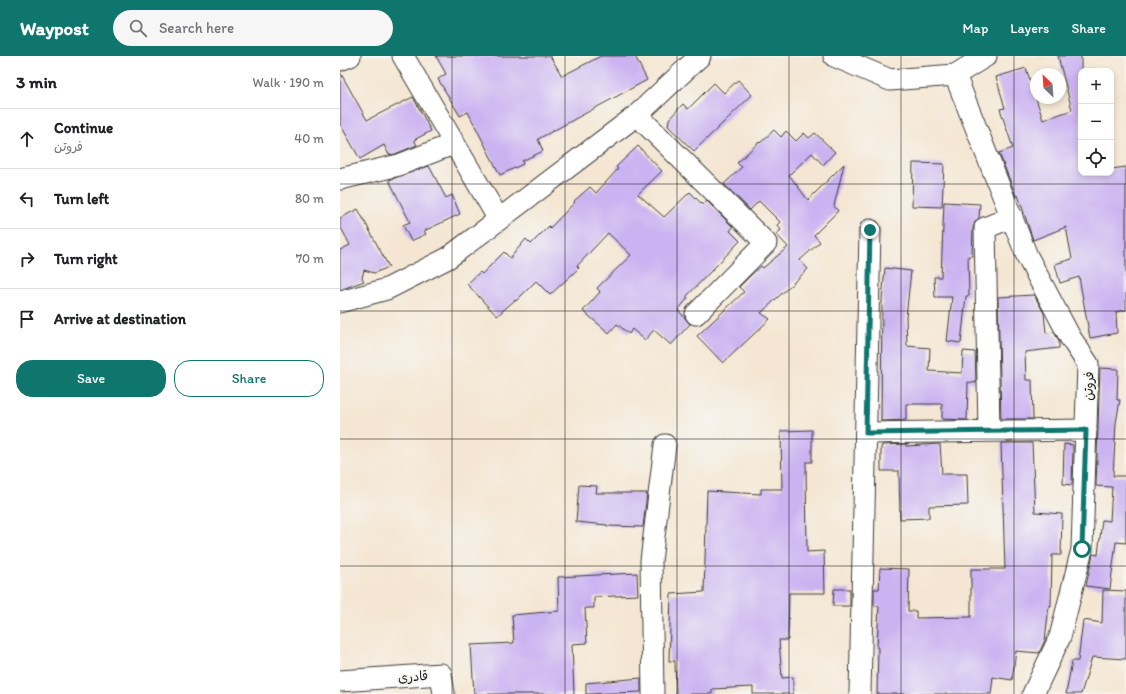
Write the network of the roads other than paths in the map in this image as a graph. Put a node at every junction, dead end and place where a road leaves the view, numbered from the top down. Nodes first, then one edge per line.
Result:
1 (350, 56) edge
2 (403, 56) edge
3 (700, 56) edge
4 (834, 56) edge
5 (986, 56) edge
6 (340, 60) edge
7 (955, 75) junction
8 (637, 114) junction
9 (453, 144) junction
10 (340, 179) edge
11 (1012, 217) junction
12 (498, 218) junction
13 (870, 230) dead end
14 (340, 302) edge
15 (696, 314) dead end
16 (989, 430) junction
17 (1086, 430) junction
18 (866, 433) junction
19 (665, 445) dead end
20 (340, 681) edge
21 (444, 694) edge
22 (653, 694) edge
23 (860, 694) edge
24 (1033, 694) edge

1 - 6 street
2 - 9 street
3 - 8 street
4 - 7 street
5 - 7 street
7 - 11 street, فروتن
8 - 12 street
8 - 15 street
9 - 10 street
9 - 12 street
11 - 16 street
11 - 17 street, فروتن
12 - 14 street
13 - 18 street
16 - 17 street
16 - 18 street
17 - 24 street, فروتن
18 - 23 street
19 - 22 street
20 - 21 street, قادری

